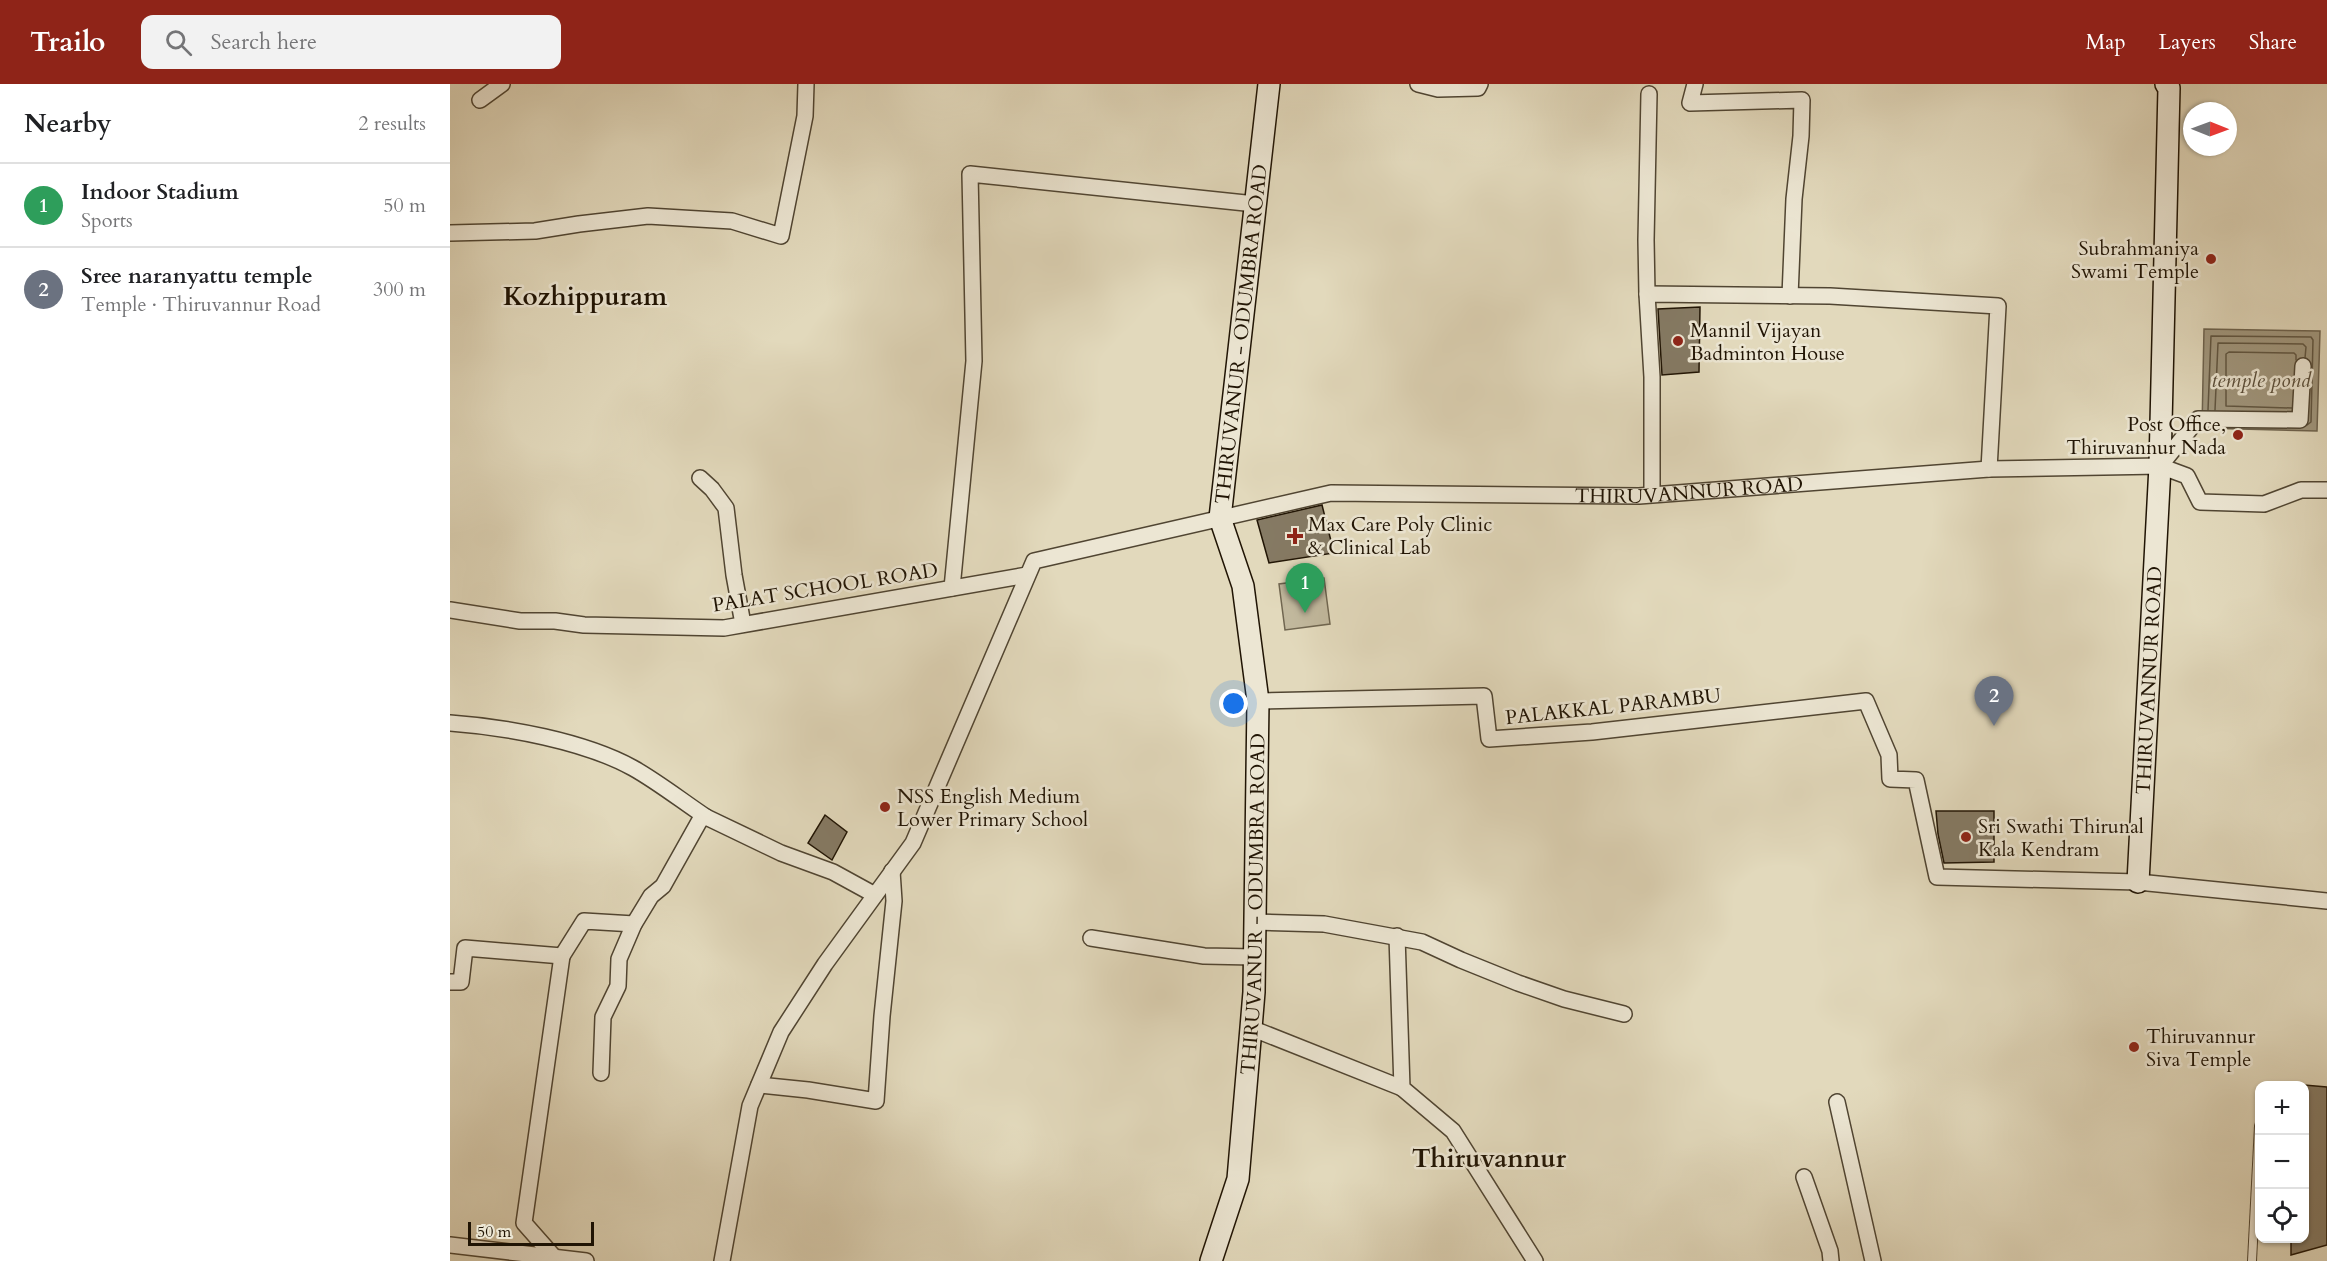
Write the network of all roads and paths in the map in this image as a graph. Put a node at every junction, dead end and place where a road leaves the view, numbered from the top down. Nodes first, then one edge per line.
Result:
1 (502, 84) edge
2 (806, 84) edge
3 (1269, 84) edge
4 (1418, 84) edge
5 (1480, 84) edge
6 (1695, 84) edge
7 (2168, 85) edge
8 (1650, 94) dead end
9 (480, 100) dead end
10 (1256, 204) junction
11 (450, 233) edge
12 (1647, 294) junction
13 (1790, 296) junction
14 (2303, 366) dead end
15 (2160, 466) junction
16 (1989, 469) junction
17 (700, 478) dead end
18 (2327, 490) edge
19 (1652, 494) junction
20 (1220, 518) junction
21 (1027, 575) junction
22 (952, 588) junction
23 (450, 610) edge
24 (743, 624) junction
25 (1258, 701) junction
26 (450, 723) edge
27 (706, 818) junction
28 (892, 871) junction
29 (2138, 882) junction
30 (875, 895) junction
31 (2327, 901) edge
32 (1254, 922) junction
33 (634, 924) junction
34 (1397, 936) junction
35 (1091, 938) dead end
36 (562, 956) junction
37 (1254, 957) junction
38 (450, 982) edge
39 (1624, 1014) dead end
40 (1251, 1028) junction
41 (601, 1073) dead end
42 (759, 1085) junction
43 (1402, 1088) junction
44 (1837, 1102) dead end
45 (2259, 1135) edge
46 (1804, 1177) dead end
47 (450, 1245) edge
48 (555, 1259) edge
49 (586, 1261) edge
50 (722, 1261) edge
51 (1211, 1261) edge
52 (1535, 1261) edge
53 (1831, 1261) edge
54 (1873, 1261) edge
55 (2252, 1261) edge

1 - 9 street
2 - 11 street
3 - 10 main road, THIRUVANUR - ODUMBRA ROAD
4 - 5 street
6 - 13 street
7 - 15 main road, THIRUVANNUR ROAD
8 - 12 street
10 - 20 main road, THIRUVANUR - ODUMBRA ROAD
10 - 22 street
12 - 13 street
12 - 19 street
13 - 16 street
14 - 15 street
15 - 16 street, THIRUVANNUR ROAD
15 - 18 street
15 - 29 main road, THIRUVANNUR ROAD
16 - 19 street, THIRUVANNUR ROAD
17 - 24 street
19 - 20 street, THIRUVANNUR ROAD
20 - 21 street, THIRUVANNUR ROAD
20 - 25 main road, THIRUVANUR - ODUMBRA ROAD
21 - 22 street, PALAT SCHOOL ROAD
21 - 28 street
22 - 24 street, PALAT SCHOOL ROAD
23 - 24 street, PALAT SCHOOL ROAD
25 - 29 street, PALAKKAL PARAMBU
25 - 32 main road, THIRUVANUR - ODUMBRA ROAD
26 - 27 street
27 - 30 street
27 - 33 street
28 - 30 street
28 - 42 street
29 - 31 street
30 - 42 street
32 - 34 street
32 - 37 main road, THIRUVANUR - ODUMBRA ROAD
33 - 36 street
33 - 41 street
34 - 39 street
34 - 43 street
35 - 37 street
36 - 38 street
36 - 48 street
37 - 40 main road, THIRUVANUR - ODUMBRA ROAD
40 - 43 street
40 - 51 main road, THIRUVANUR - ODUMBRA ROAD
42 - 50 street
43 - 52 street
44 - 54 street
45 - 55 lane
46 - 53 street
47 - 48 street
48 - 49 street

